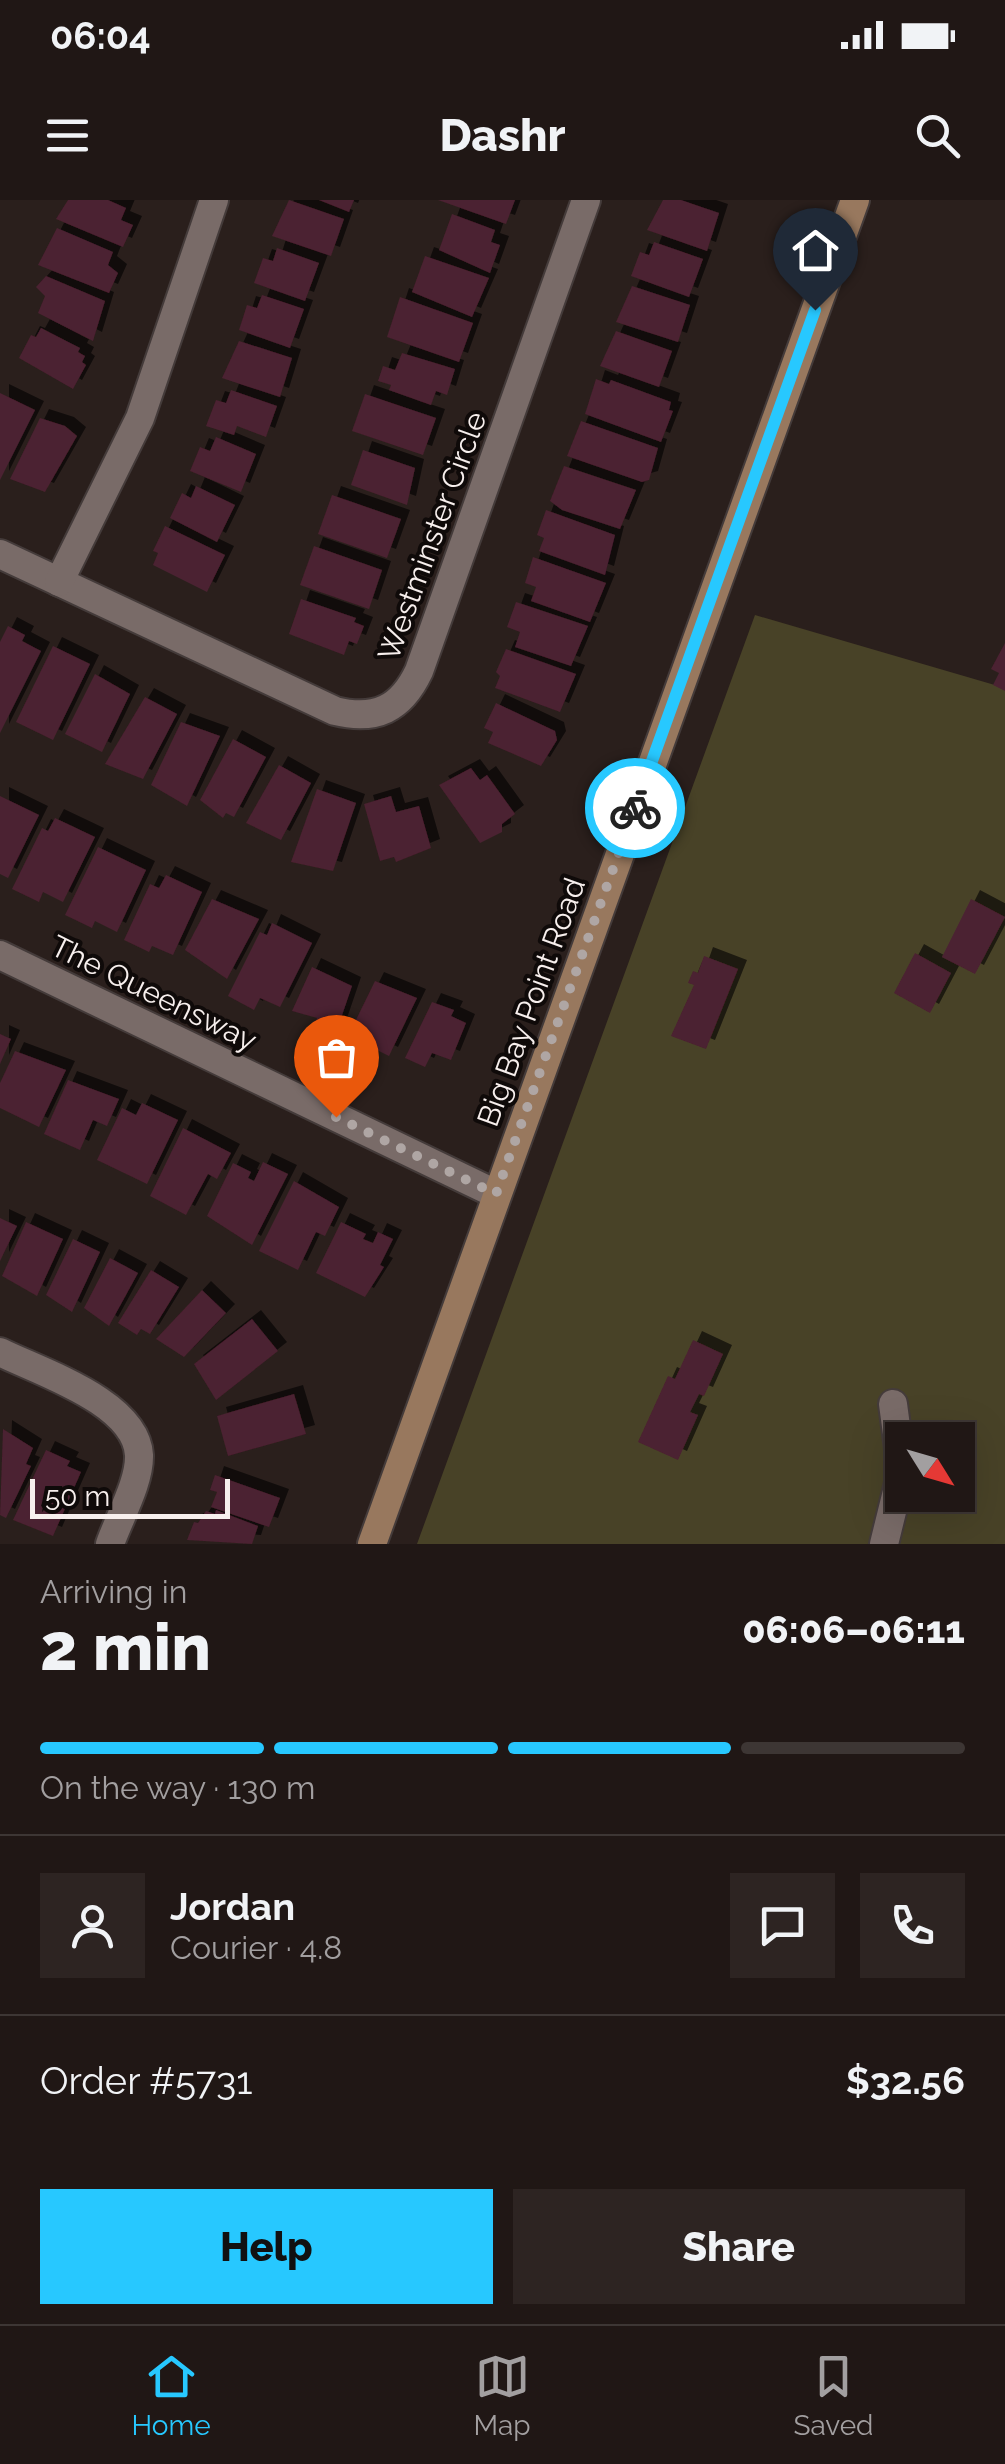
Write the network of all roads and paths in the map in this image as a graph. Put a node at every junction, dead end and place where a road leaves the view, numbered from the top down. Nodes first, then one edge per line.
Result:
1 (214, 200) edge
2 (586, 200) edge
3 (855, 200) edge
4 (0, 554) edge
5 (60, 582) junction
6 (0, 956) edge
7 (496, 1194) junction
8 (0, 1352) edge
9 (893, 1404) dead end
10 (110, 1544) edge
11 (372, 1544) edge
12 (884, 1544) edge

1 - 5 street
2 - 5 street, Westminster Circle
3 - 7 main road, Big Bay Point Road
4 - 5 street, Westminster Circle
6 - 7 street, The Queensway
7 - 11 main road, Big Bay Point Road
8 - 10 street
9 - 12 street

